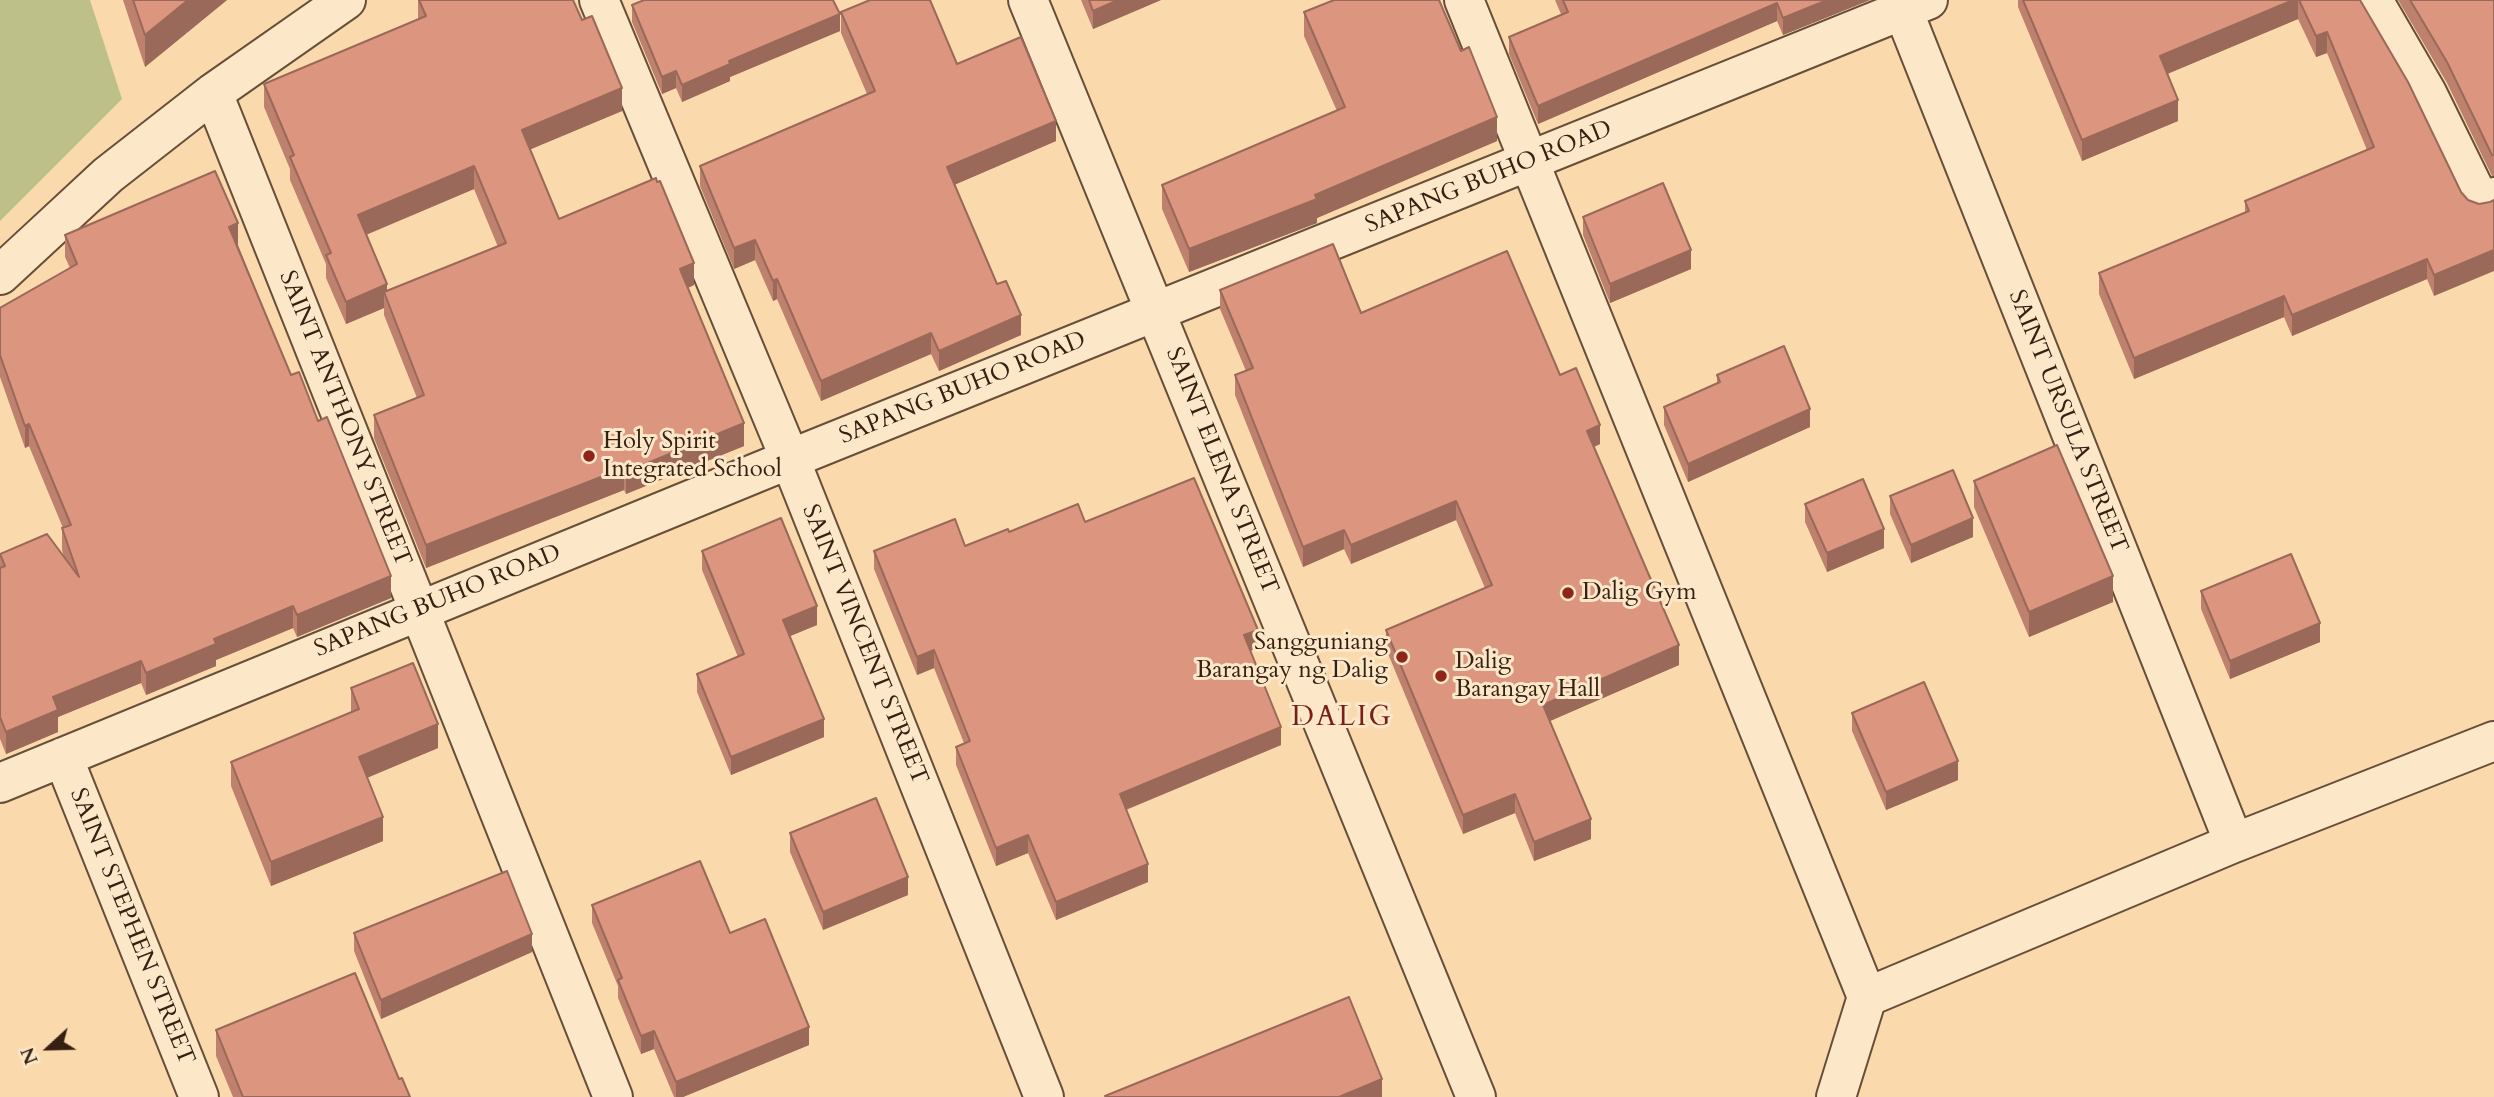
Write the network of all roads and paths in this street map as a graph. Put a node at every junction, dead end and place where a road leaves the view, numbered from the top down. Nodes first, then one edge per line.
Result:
1 (345, 0) edge
2 (599, 0) edge
3 (1028, 0) edge
4 (1464, 0) edge
5 (2373, 0) edge
6 (1910, 4) edge
7 (213, 93) junction
8 (1531, 162) junction
9 (2494, 197) edge
10 (0, 275) edge
11 (1156, 311) junction
12 (790, 459) junction
13 (419, 609) junction
14 (2494, 741) edge
15 (63, 757) junction
16 (0, 783) edge
17 (2234, 844) junction
18 (1867, 997) junction
19 (199, 1097) edge
20 (613, 1097) edge
21 (1044, 1097) edge
22 (1476, 1097) edge
23 (1836, 1097) edge

1 - 7 street
2 - 12 street, SAINT VINCENT STREET
3 - 11 street, SAINT ELENA STREET
4 - 8 street
5 - 9 street
6 - 8 street, SAPANG BUHO ROAD
6 - 17 street, SAINT URSULA STREET
7 - 10 street
7 - 13 street, SAINT ANTHONY STREET
8 - 11 street, SAPANG BUHO ROAD
8 - 18 street
11 - 12 street, SAPANG BUHO ROAD
11 - 22 street, SAINT ELENA STREET
12 - 13 street, SAPANG BUHO ROAD
12 - 21 street, SAINT VINCENT STREET
13 - 15 street, SAPANG BUHO ROAD
13 - 20 street, SAINT ANTHONY STREET
14 - 17 street
15 - 16 street, SAPANG BUHO ROAD
15 - 19 street, SAINT STEPHEN STREET
17 - 18 street
18 - 23 street

